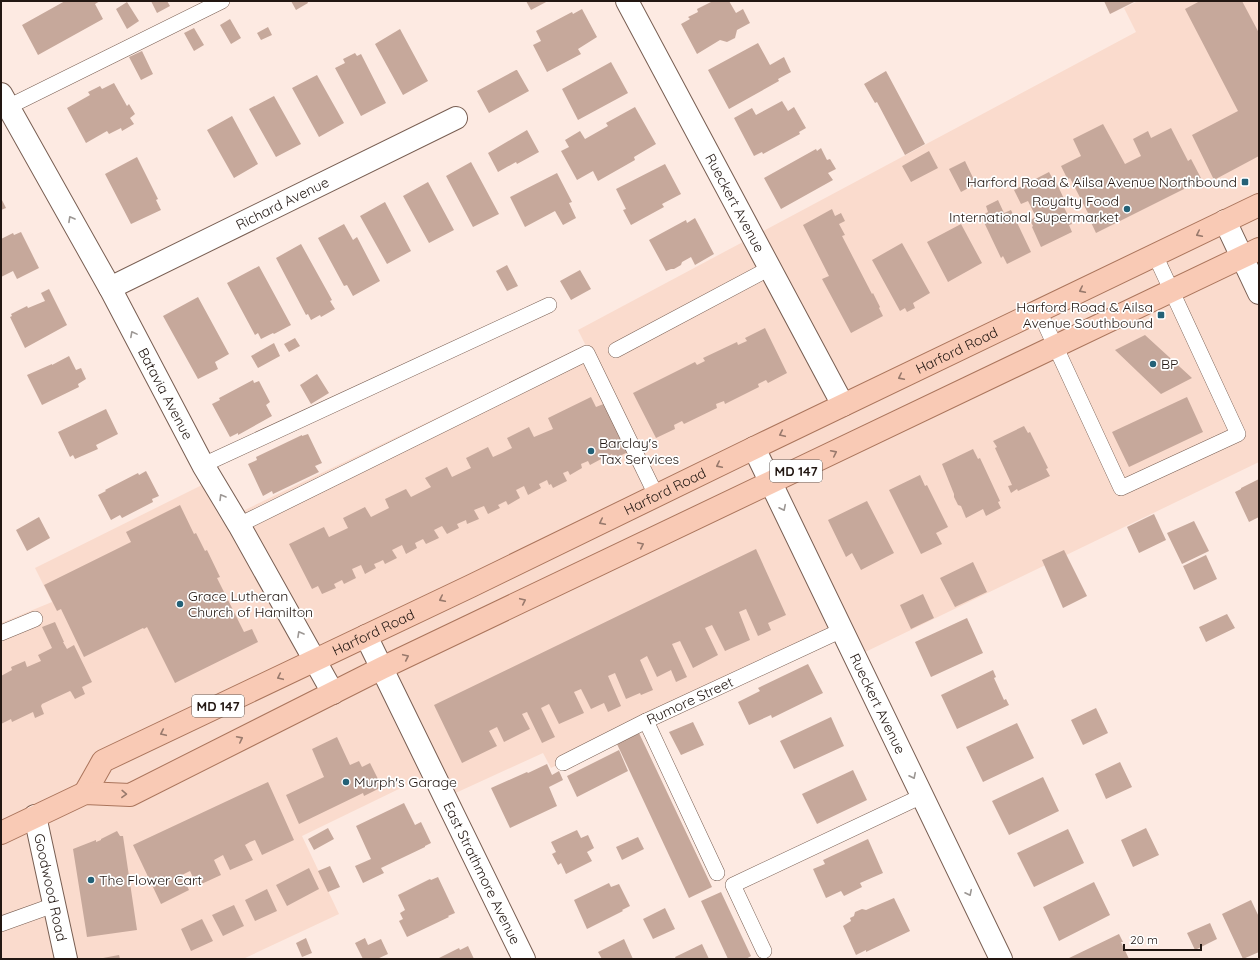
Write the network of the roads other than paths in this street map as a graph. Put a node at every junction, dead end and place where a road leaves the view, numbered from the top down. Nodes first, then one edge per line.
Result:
1 (222, 1) edge
2 (627, 1) edge
3 (5, 101) edge
4 (456, 118) dead end
5 (1259, 205) edge
6 (1225, 221) junction
7 (1251, 253) edge
8 (1155, 255) junction
9 (770, 268) junction
10 (110, 288) junction
11 (1172, 291) junction
12 (1259, 293) edge
13 (548, 305) dead end
14 (1039, 311) junction
15 (1056, 347) junction
16 (616, 350) dead end
17 (843, 405) junction
18 (754, 448) junction
19 (203, 466) junction
20 (770, 483) junction
21 (656, 496) junction
22 (239, 525) junction
23 (35, 619) dead end
24 (842, 630) junction
25 (1, 633) edge
26 (366, 636) junction
27 (315, 660) junction
28 (382, 668) junction
29 (333, 693) junction
30 (646, 721) junction
31 (563, 763) dead end
32 (85, 793) junction
33 (922, 796) junction
34 (35, 816) junction
35 (1, 833) edge
36 (717, 873) dead end
37 (54, 905) junction
38 (1, 924) edge
39 (764, 951) dead end
40 (66, 959) edge
41 (524, 959) edge
42 (1001, 959) edge

1 - 3 lane
2 - 9 street, Rueckert Avenue
10 -> 3 street, Batavia Avenue
4 - 10 street, Richard Avenue
5 - 6 main road, Harford Road / MD 147
6 - 7 street
6 -> 8 main road, Harford Road / MD 147
7 - 11 main road, MD 147
7 - 12 street
8 - 11 lane
8 -> 14 main road, Harford Road / MD 147
9 - 16 lane
9 - 17 street, Rueckert Avenue
19 -> 10 street, Batavia Avenue
11 - 15 main road, MD 147
11 - 15 lane
13 - 19 lane
14 - 15 lane
14 -> 17 main road, Harford Road / MD 147
20 -> 15 main road, MD 147
17 -> 18 main road, Harford Road / MD 147
18 - 20 street, Rueckert Avenue
18 -> 21 main road, Harford Road / MD 147
22 -> 19 street, Batavia Avenue
20 -> 24 street, Rueckert Avenue
28 -> 20 main road, MD 147
21 - 22 lane
21 -> 26 main road, Harford Road / MD 147
27 -> 22 street, Batavia Avenue
23 - 25 lane
24 - 30 lane, Rumore Street
24 -> 33 street, Rueckert Avenue
26 - 27 main road, Harford Road / MD 147
26 - 28 street, East Strathmore Avenue
27 - 29 street, Batavia Avenue
27 -> 32 main road, Harford Road / MD 147
28 - 29 main road, MD 147
28 - 41 street, East Strathmore Avenue
32 -> 29 main road, MD 147
30 - 31 lane
30 - 36 lane, Rumore Street
32 - 34 main road, MD 147
33 - 39 lane
33 -> 42 street, Rueckert Avenue
34 - 35 main road, MD 147
34 - 37 street, Goodwood Road
37 - 38 lane
37 - 40 street, Goodwood Road

